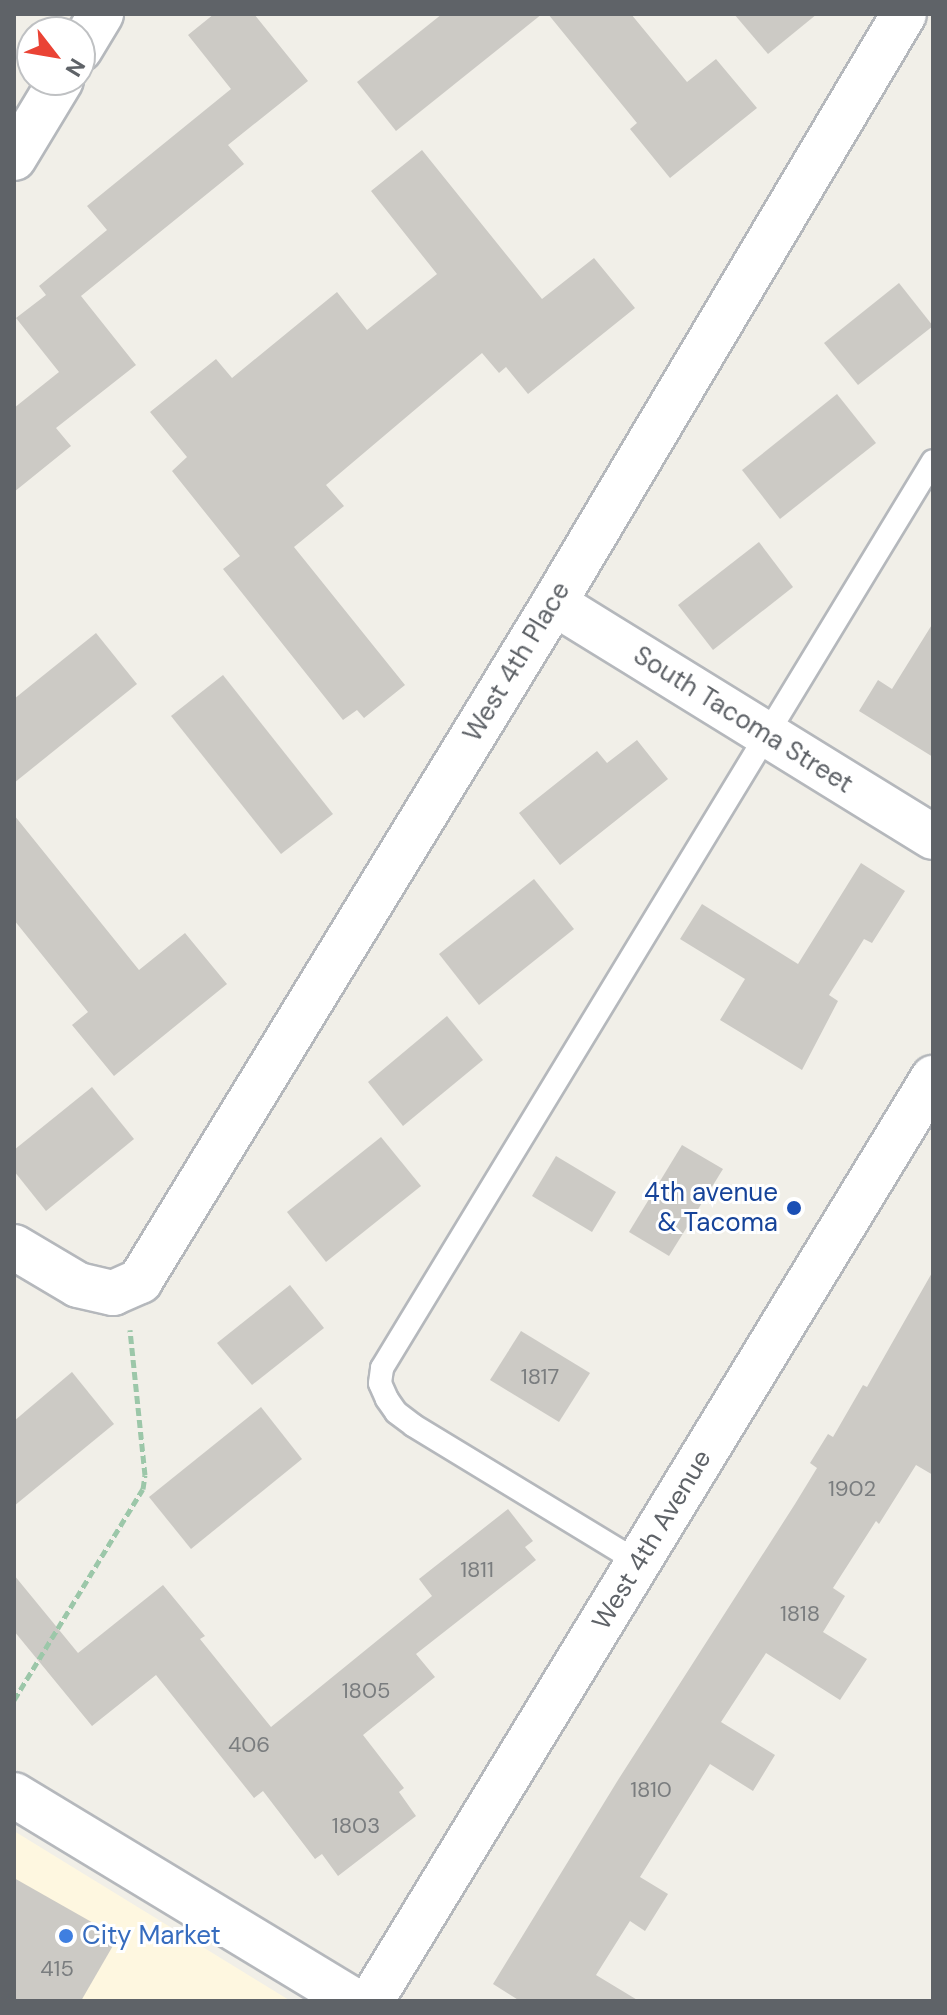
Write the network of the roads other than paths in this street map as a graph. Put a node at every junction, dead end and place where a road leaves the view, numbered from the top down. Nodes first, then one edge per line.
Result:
1 (904, 14) edge
2 (51, 96) edge
3 (14, 158) edge
4 (933, 461) edge
5 (554, 603) junction
6 (769, 736) junction
7 (933, 837) edge
8 (933, 1078) edge
9 (14, 1247) edge
10 (638, 1562) junction
11 (14, 1795) edge
12 (354, 2001) edge
13 (371, 2001) edge

1 - 5 street, West 4th Place
2 - 3 street
4 - 6 lane
5 - 6 street, South Tacoma Street
5 - 9 street, West 4th Place
6 - 7 street, South Tacoma Street
6 - 10 lane
8 - 10 street, West 4th Avenue
10 - 13 street, West 4th Avenue
11 - 12 street

